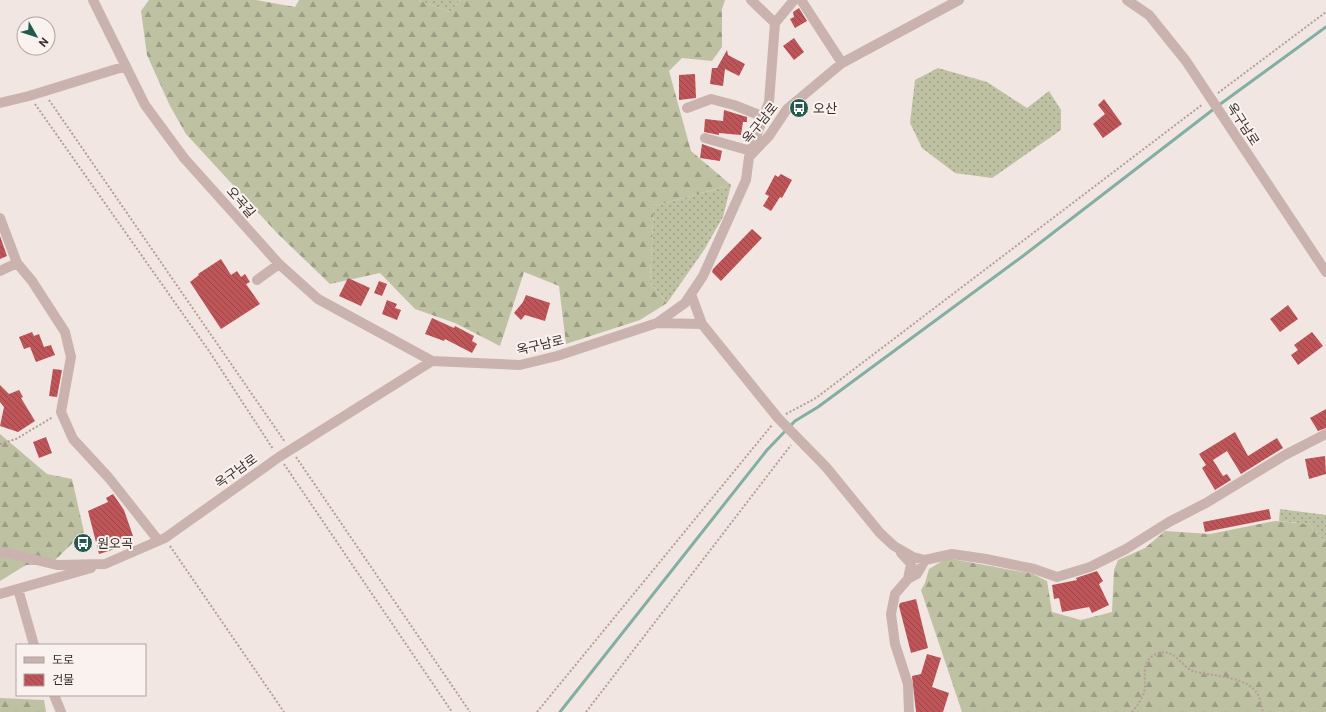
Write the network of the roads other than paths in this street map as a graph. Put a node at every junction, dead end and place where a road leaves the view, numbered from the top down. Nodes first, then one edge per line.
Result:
1 (93, 0) edge
2 (751, 0) edge
3 (794, 0) edge
4 (801, 0) edge
5 (959, 0) edge
6 (1127, 0) edge
7 (775, 23) junction
8 (842, 63) junction
9 (126, 66) junction
10 (0, 103) edge
11 (688, 108) dead end
12 (764, 117) junction
13 (705, 138) dead end
14 (750, 154) junction
15 (0, 218) edge
16 (17, 263) junction
17 (279, 264) junction
18 (1325, 267) edge
19 (0, 271) edge
20 (257, 280) dead end
21 (691, 294) junction
22 (657, 323) junction
23 (702, 324) junction
24 (432, 361) junction
25 (1326, 434) edge
26 (161, 539) junction
27 (894, 546) junction
28 (0, 551) edge
29 (925, 560) junction
30 (105, 564) junction
31 (908, 579) junction
32 (18, 589) junction
33 (0, 594) edge
34 (34, 644) edge
35 (54, 696) edge
36 (61, 712) edge
37 (909, 712) edge

1 - 9 street, 오곡길
2 - 7 street
3 - 7 street
4 - 8 street
5 - 8 street, 옥구남로
6 - 18 street, 옥구남로
7 - 12 street
8 - 14 street, 옥구남로
9 - 10 street
9 - 17 street, 오곡길
11 - 12 street
12 - 14 street
13 - 14 street
14 - 21 street, 옥구남로
15 - 16 street
16 - 19 street
16 - 26 street
17 - 20 street
17 - 24 street, 오곡길
21 - 22 street, 옥구남로
21 - 23 street
22 - 23 street
22 - 24 street, 옥구남로
23 - 27 street
24 - 26 street, 옥구남로
25 - 29 street
26 - 30 street, 옥구남로
27 - 29 street
27 - 31 street
28 - 30 street, 옥구남로
29 - 31 street
30 - 32 street
31 - 37 street
32 - 33 street
32 - 34 street
35 - 36 street

